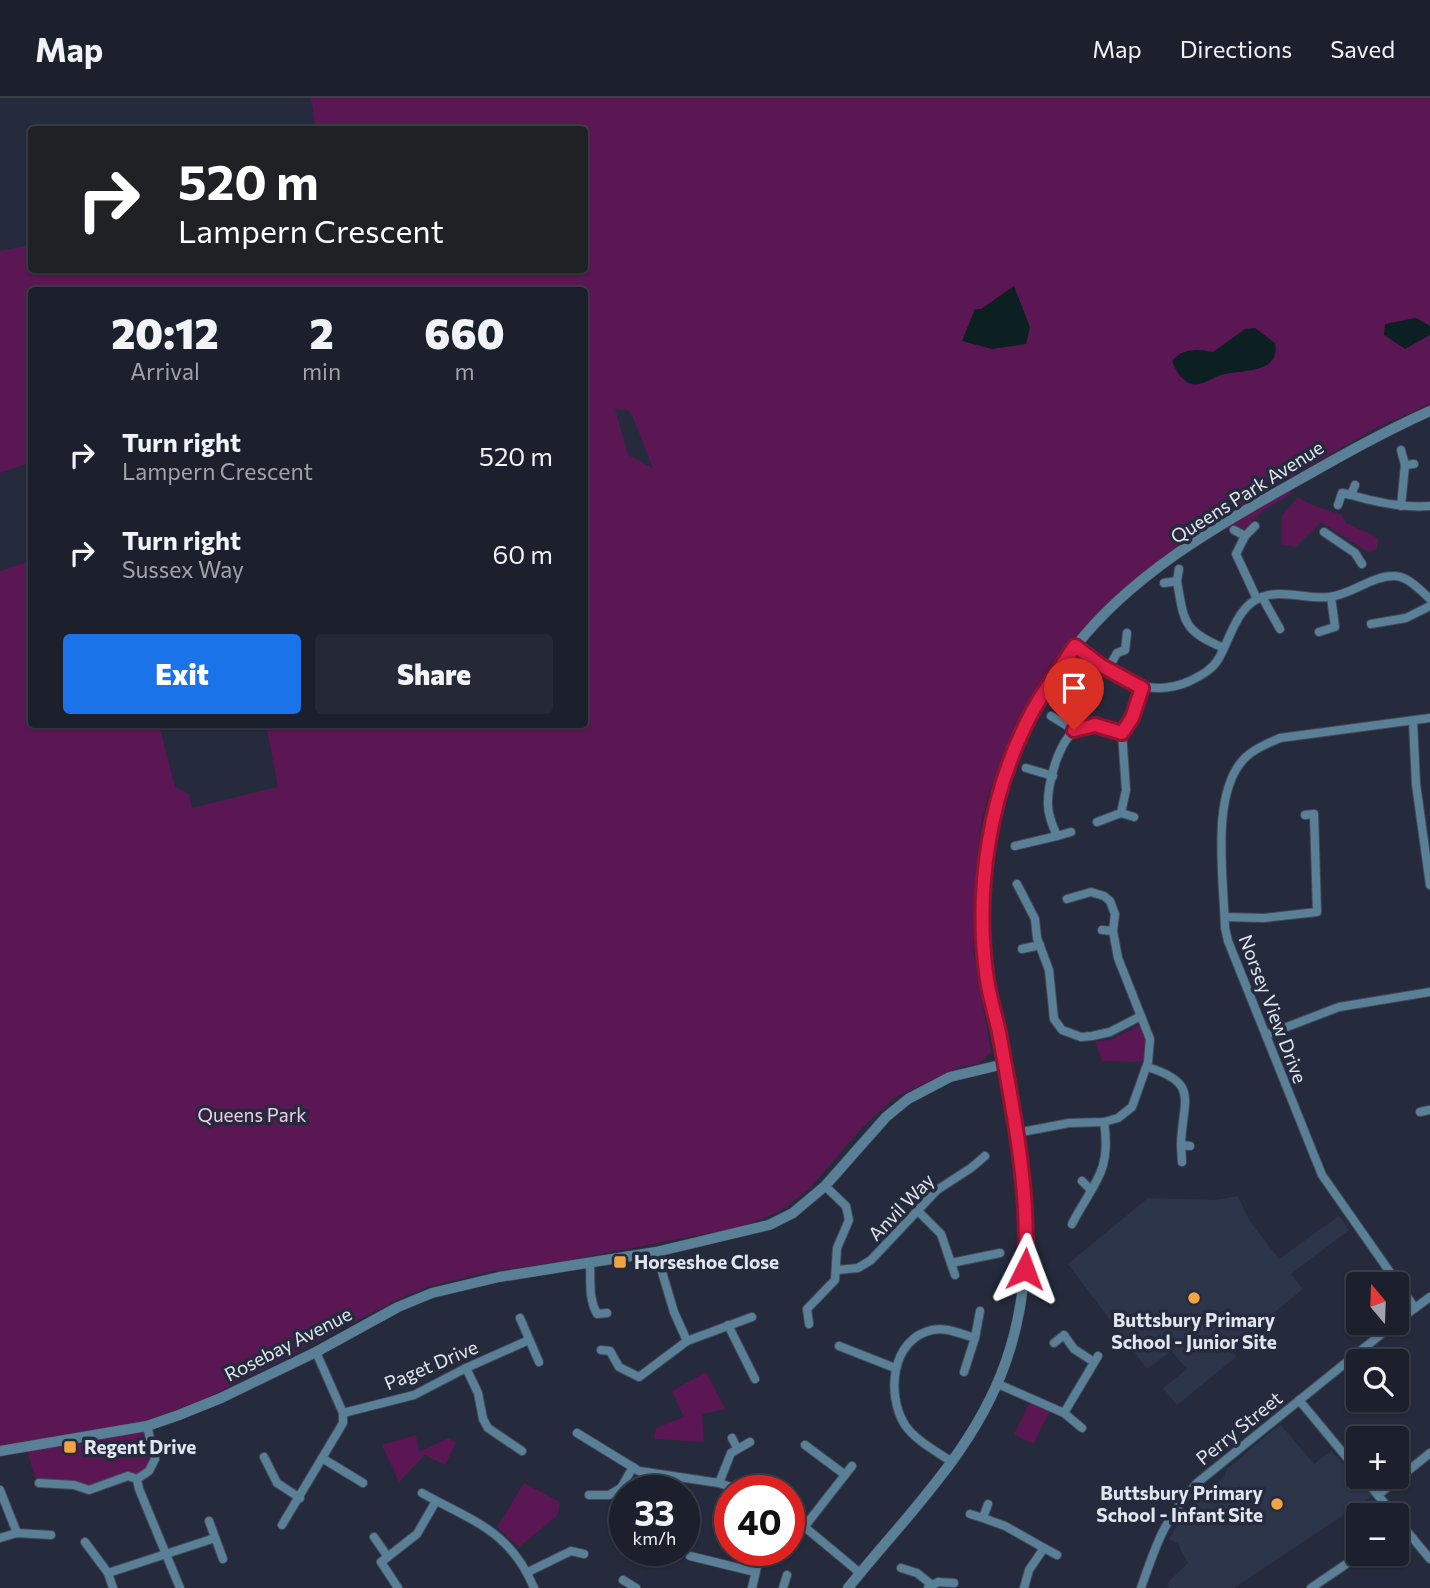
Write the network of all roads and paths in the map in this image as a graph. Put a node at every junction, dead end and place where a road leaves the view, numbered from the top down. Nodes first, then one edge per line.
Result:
1 (1430, 411) edge
2 (1401, 450) dead end
3 (1355, 485) dead end
4 (1352, 495) junction
5 (1338, 505) dead end
6 (1401, 506) junction
7 (1430, 506) edge
8 (1255, 526) dead end
9 (1234, 530) dead end
10 (1324, 532) dead end
11 (1245, 536) junction
12 (1362, 564) dead end
13 (1179, 569) dead end
14 (1177, 581) junction
15 (1164, 583) dead end
16 (1331, 597) junction
17 (1259, 598) junction
18 (1430, 599) edge
19 (1430, 607) edge
20 (1371, 624) dead end
21 (1280, 629) dead end
22 (1320, 632) dead end
23 (1127, 633) dead end
24 (1075, 646) junction
25 (1224, 648) junction
26 (1108, 669) junction
27 (1142, 688) junction
28 (1051, 716) dead end
29 (1430, 718) edge
30 (1413, 721) junction
31 (1074, 730) junction
32 (1122, 733) junction
33 (1026, 768) dead end
34 (1053, 776) junction
35 (1121, 813) junction
36 (1314, 814) dead end
37 (1134, 817) dead end
38 (1097, 822) dead end
39 (1071, 832) dead end
40 (1057, 836) junction
41 (1015, 846) dead end
42 (1017, 884) dead end
43 (1430, 886) edge
44 (1068, 899) dead end
45 (1225, 917) junction
46 (1102, 930) dead end
47 (1114, 931) junction
48 (1040, 945) junction
49 (1022, 949) dead end
50 (1430, 992) edge
51 (1141, 1016) junction
52 (1266, 1035) junction
53 (1004, 1065) junction
54 (1147, 1067) junction
55 (1104, 1122) junction
56 (1016, 1133) junction
57 (985, 1156) dead end
58 (1182, 1162) dead end
59 (1082, 1181) dead end
60 (825, 1186) junction
61 (1091, 1190) junction
62 (918, 1211) junction
63 (1072, 1224) dead end
64 (656, 1252) junction
65 (1000, 1253) dead end
66 (951, 1263) junction
67 (590, 1264) junction
68 (837, 1270) junction
69 (955, 1275) dead end
70 (1430, 1297) edge
71 (1415, 1308) junction
72 (980, 1311) dead end
73 (1409, 1312) edge
74 (607, 1313) dead end
75 (752, 1317) dead end
76 (520, 1318) dead end
77 (809, 1324) dead end
78 (728, 1325) junction
79 (1380, 1335) edge
80 (975, 1338) junction
81 (530, 1340) junction
82 (687, 1341) junction
83 (1054, 1343) dead end
84 (839, 1346) dead end
85 (601, 1350) dead end
86 (316, 1352) junction
87 (539, 1362) dead end
88 (466, 1368) junction
89 (895, 1368) junction
90 (964, 1372) dead end
91 (755, 1379) dead end
92 (998, 1384) junction
93 (1299, 1400) junction
94 (344, 1413) junction
95 (1064, 1413) junction
96 (147, 1426) junction
97 (1082, 1428) dead end
98 (577, 1433) dead end
99 (732, 1438) dead end
100 (750, 1442) dead end
101 (805, 1445) dead end
102 (737, 1448) junction
103 (0, 1451) edge
104 (522, 1451) dead end
105 (1430, 1453) edge
106 (264, 1457) dead end
107 (1346, 1457) edge
108 (322, 1458) junction
109 (952, 1462) junction
110 (852, 1466) dead end
111 (633, 1468) junction
112 (844, 1474) junction
113 (630, 1475) edge
114 (721, 1475) edge
115 (137, 1479) junction
116 (714, 1482) edge
117 (39, 1483) dead end
118 (363, 1483) dead end
119 (1373, 1489) edge
120 (0, 1490) edge
121 (422, 1493) dead end
122 (609, 1494) edge
123 (589, 1495) dead end
124 (1378, 1495) junction
125 (0, 1496) edge
126 (300, 1498) junction
127 (436, 1501) junction
128 (1384, 1503) edge
129 (988, 1504) dead end
130 (970, 1514) dead end
131 (983, 1518) junction
132 (209, 1521) dead end
133 (282, 1525) dead end
134 (805, 1526) joint
135 (17, 1533) junction
136 (51, 1535) dead end
137 (1409, 1535) edge
138 (0, 1538) edge
139 (215, 1538) junction
140 (374, 1538) dead end
141 (85, 1542) dead end
142 (1044, 1548) junction
143 (165, 1554) junction
144 (584, 1554) dead end
145 (1057, 1555) dead end
146 (388, 1557) junction
147 (700, 1558) edge
148 (223, 1559) dead end
149 (1430, 1559) edge
150 (1346, 1564) edge
151 (757, 1566) edge
152 (901, 1568) dead end
153 (527, 1572) junction
154 (755, 1572) junction
155 (108, 1573) junction
156 (860, 1573) junction
157 (787, 1575) dead end
158 (623, 1580) dead end
159 (954, 1583) dead end
160 (930, 1586) edge
161 (113, 1588) edge
162 (180, 1588) edge
163 (398, 1588) edge
164 (534, 1588) edge
165 (636, 1588) edge
166 (752, 1588) edge
167 (783, 1588) edge
168 (848, 1588) edge
169 (1024, 1588) edge
170 (1141, 1588) edge
171 (1311, 1588) edge

1 - 24 street, Queens Park Avenue
2 - 6 street
3 - 4 street
4 - 5 street
4 - 6 street
6 - 7 street
8 - 11 street
9 - 11 street
10 - 12 street
11 - 17 street
13 - 14 street
14 - 15 street
14 - 25 street
16 - 17 street
16 - 18 street
16 - 22 street
17 - 21 street
17 - 25 street
19 - 20 street
23 - 26 street
24 - 26 street
24 - 53 street, Queens Park Avenue
25 - 27 street
26 - 27 street
27 - 32 street
28 - 31 street
29 - 30 street, Norsey View Drive
30 - 43 street
30 - 45 street, Norsey View Drive
31 - 32 street
31 - 34 street
32 - 35 street
33 - 34 street
34 - 40 street
35 - 37 street
35 - 38 street
36 - 45 street
39 - 40 street
40 - 41 street
42 - 48 street
44 - 47 street
45 - 52 street, Norsey View Drive
46 - 47 street
47 - 51 street
48 - 49 street
48 - 51 street
50 - 52 street
51 - 54 street
52 - 71 street, Norsey View Drive
53 - 56 street, Queens Park Avenue
53 - 60 street, Rosebay Avenue
54 - 55 street
54 - 58 street
55 - 56 street
55 - 61 street
56 - 92 street, Queens Park Avenue
57 - 62 street, Anvil Way
59 - 61 street
60 - 64 street, Rosebay Avenue
60 - 68 street
61 - 63 street
62 - 66 street
62 - 68 street, Anvil Way
64 - 67 street, Rosebay Avenue
64 - 82 street
65 - 66 street
66 - 69 street
67 - 74 street
67 - 86 street, Rosebay Avenue
68 - 77 street
70 - 71 street, Perry Street
71 - 73 street, Perry Street
72 - 80 street
75 - 78 street
76 - 81 street
78 - 82 street
78 - 91 street
79 - 93 street, Perry Street
80 - 89 street
80 - 90 street
81 - 87 street
81 - 88 street, Paget Drive
82 - 85 street
83 - 95 street
84 - 89 street
86 - 94 street
86 - 96 street, Rosebay Avenue
88 - 94 street, Paget Drive
88 - 104 street
89 - 109 street
92 - 95 street
92 - 109 street, Queens Park Avenue
93 - 107 street
93 - 170 street, Perry Street
94 - 108 street
95 - 97 street
96 - 103 street, Rosebay Avenue
96 - 115 street
98 - 111 street
99 - 102 street
100 - 102 street
101 - 112 street
102 - 114 street
105 - 124 street
106 - 126 street
108 - 118 street
108 - 126 street
109 - 156 street, Queens Park Avenue
110 - 112 street
111 - 113 street
111 - 116 street
112 - 134 street
115 - 117 street
115 - 143 street
119 - 124 street
120 - 125 street
121 - 127 street
122 - 123 street
124 - 128 street
125 - 135 street
126 - 133 street
127 - 146 street
127 - 153 street
129 - 131 street
130 - 131 street
131 - 142 street
132 - 139 street
134 - 156 street
135 - 136 street
135 - 138 street
137 - 149 street
139 - 143 street
139 - 148 street
140 - 146 street
141 - 155 street
142 - 145 street
142 - 169 street
143 - 155 street
143 - 162 street
144 - 153 street
146 - 163 street
147 - 154 street
150 - 171 street
151 - 154 street
152 - 160 street
153 - 164 street
154 - 166 street
155 - 161 street
156 - 168 street, Queens Park Avenue
157 - 167 street
158 - 165 street
159 - 160 street

